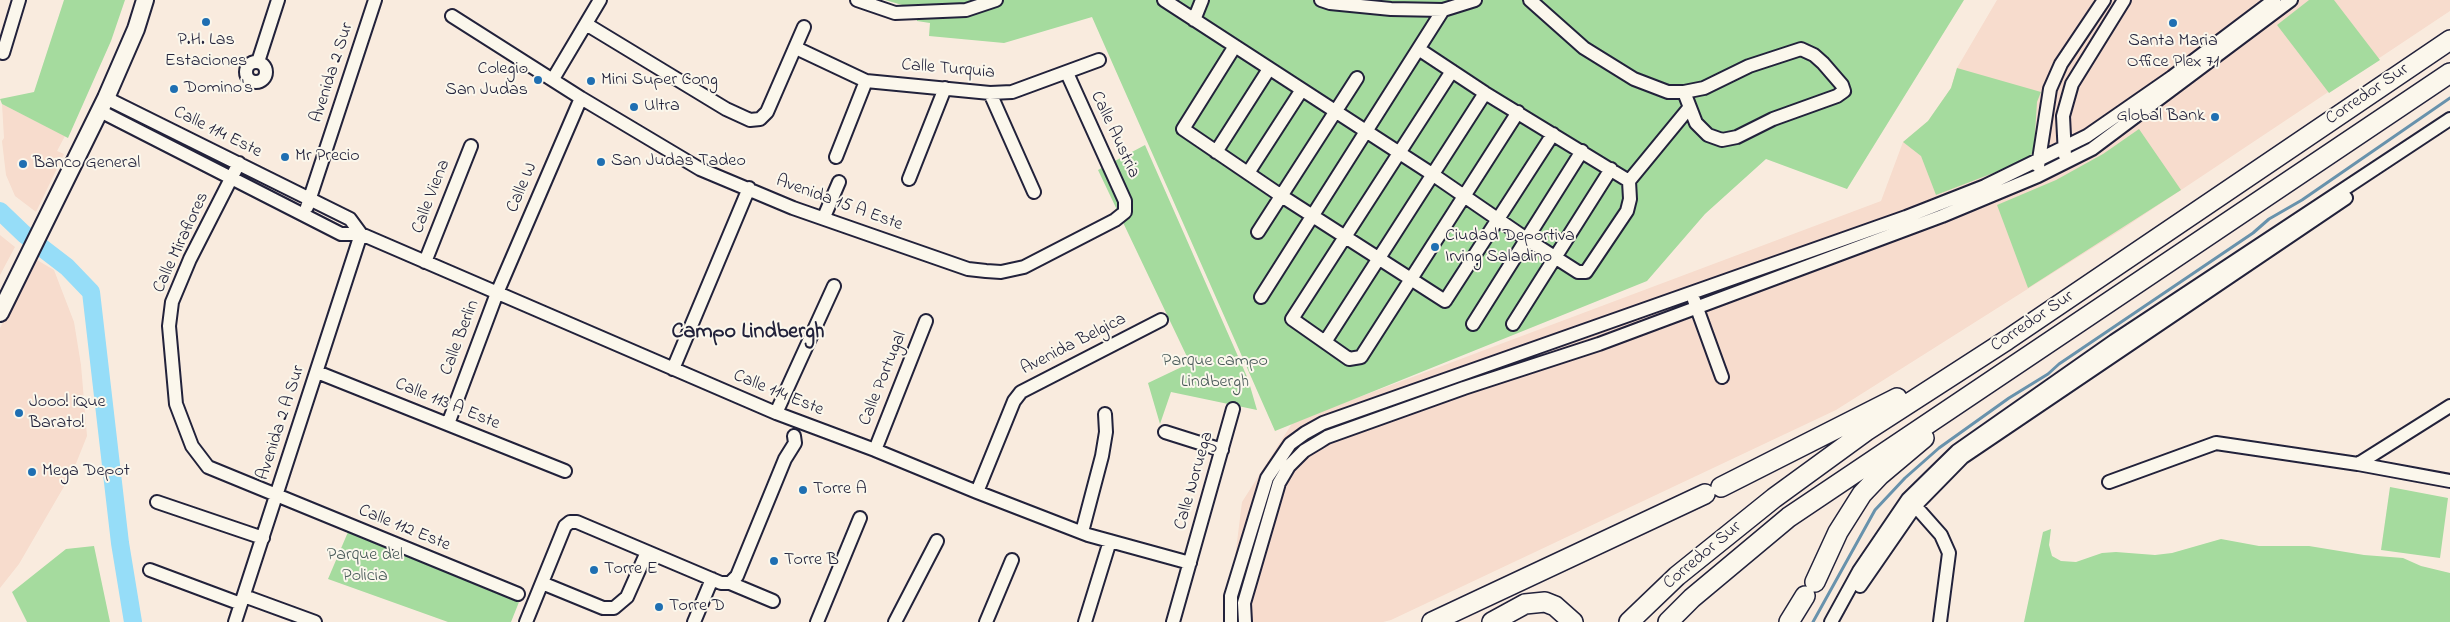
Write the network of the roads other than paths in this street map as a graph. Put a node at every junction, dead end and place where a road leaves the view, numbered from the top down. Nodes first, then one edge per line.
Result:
1 (19, 0) edge
2 (145, 0) edge
3 (278, 0) edge
4 (375, 0) edge
5 (600, 0) edge
6 (857, 0) edge
7 (996, 0) edge
8 (1164, 0) edge
9 (1202, 0) edge
10 (1321, 0) edge
11 (1475, 0) edge
12 (1530, 0) edge
13 (2104, 0) edge
14 (2124, 0) edge
15 (2274, 0) edge
16 (2292, 0) edge
17 (1443, 10) junction
18 (452, 16) dead end
19 (1194, 20) junction
20 (586, 24) junction
21 (804, 27) dead end
22 (2450, 40) edge
23 (1235, 46) junction
24 (796, 48) junction
25 (1420, 50) junction
26 (3, 53) dead end
27 (1098, 60) dead end
28 (258, 62) dead end
29 (1269, 69) junction
30 (1452, 71) junction
31 (1067, 73) junction
32 (2450, 73) edge
33 (1357, 78) dead end
34 (553, 79) junction
35 (866, 81) junction
36 (945, 88) junction
37 (1301, 91) junction
38 (1684, 92) junction
39 (990, 93) junction
40 (1485, 93) junction
41 (581, 98) junction
42 (103, 105) junction
43 (1689, 108) junction
44 (1334, 112) junction
45 (1518, 112) junction
46 (2450, 119) edge
47 (2450, 129) edge
48 (1366, 133) junction
49 (1552, 134) junction
50 (471, 146) dead end
51 (2063, 149) junction
52 (1582, 151) junction
53 (1216, 152) junction
54 (1398, 154) junction
55 (836, 156) dead end
56 (2038, 161) junction
57 (239, 163) junction
58 (2066, 163) junction
59 (1611, 169) junction
60 (1248, 173) junction
61 (1432, 174) junction
62 (2038, 176) junction
63 (231, 178) junction
64 (910, 179) dead end
65 (1629, 181) junction
66 (839, 182) dead end
67 (749, 188) junction
68 (1034, 192) dead end
69 (1280, 195) junction
70 (1464, 197) junction
71 (310, 199) junction
72 (1125, 212) joint
73 (304, 215) junction
74 (1312, 216) junction
75 (824, 217) junction
76 (1498, 220) junction
77 (1258, 232) dead end
78 (361, 234) junction
79 (1345, 236) junction
80 (1528, 240) junction
81 (1556, 257) junction
82 (1378, 258) junction
83 (425, 262) junction
84 (1412, 279) junction
85 (834, 286) dead end
86 (497, 293) junction
87 (1691, 294) junction
88 (1261, 297) dead end
89 (1696, 307) junction
90 (0, 313) edge
91 (1161, 320) dead end
92 (926, 321) dead end
93 (1473, 324) dead end
94 (1513, 324) dead end
95 (1584, 332) junction
96 (2006, 340) junction
97 (1324, 342) junction
98 (1590, 347) junction
99 (674, 368) junction
100 (317, 372) junction
101 (2001, 376) junction
102 (1722, 377) dead end
103 (2450, 406) edge
104 (1233, 409) dead end
105 (776, 414) junction
106 (1105, 414) dead end
107 (800, 423) junction
108 (448, 424) junction
109 (1165, 432) dead end
110 (875, 450) junction
111 (1222, 450) junction
112 (2358, 464) junction
113 (565, 471) dead end
114 (2450, 480) edge
115 (2109, 482) dead end
116 (977, 492) junction
117 (276, 496) junction
118 (157, 502) dead end
119 (1912, 502) junction
120 (860, 518) dead end
121 (1082, 532) junction
122 (263, 538) junction
123 (937, 541) dead end
124 (1110, 541) junction
125 (646, 552) junction
126 (1012, 560) dead end
127 (1190, 563) junction
128 (150, 570) dead end
129 (712, 579) junction
130 (542, 583) junction
131 (730, 583) junction
132 (518, 594) dead end
133 (242, 600) junction
134 (773, 601) dead end
135 (235, 622) edge
136 (315, 622) edge
137 (526, 622) edge
138 (694, 622) edge
139 (817, 622) edge
140 (896, 622) edge
141 (986, 622) edge
142 (1085, 622) edge
143 (1172, 622) edge
144 (1231, 622) edge
145 (1245, 622) edge
146 (1432, 622) edge
147 (1492, 622) edge
148 (1573, 622) edge
149 (1629, 622) edge
150 (1668, 622) edge
151 (1789, 622) edge
152 (1831, 622) edge
153 (1838, 622) edge
154 (1940, 622) edge

1 - 26 street
2 - 42 main road
3 - 28 street
4 - 71 street, Avenida 2 Sur
5 - 20 street
6 - 7 street
8 - 19 street
9 - 19 street
10 - 17 street
11 - 17 street
12 - 38 street
13 - 56 street
14 - 51 street
15 - 51 street
16 - 58 street
17 - 25 street
18 - 34 street, Avenida 15 A Este
19 - 23 street
20 - 24 street
20 - 34 street
21 - 24 street
22 - 96 highway, Corredor Sur
23 - 29 street
23 - 53 street
24 - 35 street, Calle Turquia
25 - 30 street
25 - 48 street
27 - 31 street, Calle Turquia
29 - 37 street
29 - 53 street
30 - 40 street
30 - 54 street
31 - 39 street, Calle Turquia
31 - 72 street, Calle Austria
32 - 101 highway, Corredor Sur
33 - 44 street
34 - 41 street, Avenida 15 A Este
35 - 36 street, Calle Turquia
35 - 55 street
36 - 39 street, Calle Turquia
36 - 64 street
37 - 44 street
37 - 60 street
38 - 43 street
38 - 43 street
39 - 68 street
40 - 45 street
40 - 61 street
41 - 67 street, Avenida 15 A Este
41 - 86 street, Calle W
42 - 57 street, Calle 114 Este
42 - 63 street, Calle 114 Este
42 - 90 main road
43 - 65 street
44 - 48 street
44 - 69 street
45 - 49 street
45 - 70 street
46 - 119 street
47 - 119 street
48 - 54 street
48 - 74 street
49 - 52 street
49 - 76 street
50 - 83 street, Calle Viena
51 - 56 street
51 - 58 street
52 - 59 street
52 - 80 street
53 - 60 street
54 - 61 street
54 - 79 street
56 - 62 street
56 - 87 street
57 - 63 street, Calle Miraflores
57 - 71 street, Calle 114 Este
58 - 62 street
59 - 65 street
59 - 81 street
60 - 69 street
61 - 70 street
61 - 82 street
62 - 89 street
63 - 73 street, Calle 114 Este
63 - 117 street, Calle Miraflores
65 - 81 street
66 - 75 street
67 - 75 street, Avenida 15 A Este
67 - 99 street
69 - 74 street
69 - 77 street
70 - 76 street
70 - 84 street
71 - 73 street, Avenida 2 Sur
71 - 78 street, Calle 114 Este
72 - 75 street, Avenida 15 A Este
73 - 78 street, Calle 114 Este
74 - 79 street
74 - 88 street
76 - 80 street
76 - 84 street
78 - 83 street, Calle 114 Este
78 - 100 street, Avenida 2 A Sur
79 - 82 street
79 - 97 street
80 - 81 street
80 - 93 street
81 - 94 street
82 - 84 street
82 - 97 street
83 - 86 street, Calle 114 Este
84 - 97 street
85 - 105 street
86 - 99 street, Calle 114 Este
86 - 108 street, Calle Berlin
87 - 89 street
87 - 95 street
89 - 98 street
89 - 102 street
91 - 116 street, Avenida Belgica
92 - 110 street, Calle Portugal
95 - 98 street
95 - 144 street
96 - 146 highway
96 - 149 highway, Corredor Sur
98 - 145 street
99 - 105 street, Calle 114 Este
100 - 108 street, Calle 113 A Este
100 - 117 street, Avenida 2 A Sur
101 - 150 highway, Corredor Sur
101 - 151 highway
103 - 112 street
104 - 111 street, Calle Noruega
105 - 107 street, Calle 114 Este
106 - 121 street
107 - 110 street, Calle 114 Este
107 - 131 street
108 - 113 street, Calle 113 A Este
109 - 111 street
110 - 116 street, Calle 114 Este
111 - 127 street, Calle Noruega
112 - 114 street
112 - 115 street
116 - 121 street, Calle 114 Este
117 - 122 street, Avenida 2 A Sur
117 - 132 street, Calle 112 Este
118 - 122 street
119 - 152 street
119 - 153 street
119 - 154 street
120 - 139 street
121 - 124 street, Calle 114 Este
122 - 133 street, Avenida 2 A Sur
123 - 140 street
124 - 127 street, Calle 114 Este
124 - 142 street
125 - 129 street
125 - 130 street
125 - 130 street
126 - 141 street
127 - 143 street, Calle Noruega
128 - 133 street
129 - 131 street
129 - 138 street
130 - 137 street
131 - 134 street
133 - 135 street, Avenida 2 A Sur
133 - 136 street
147 - 148 highway

